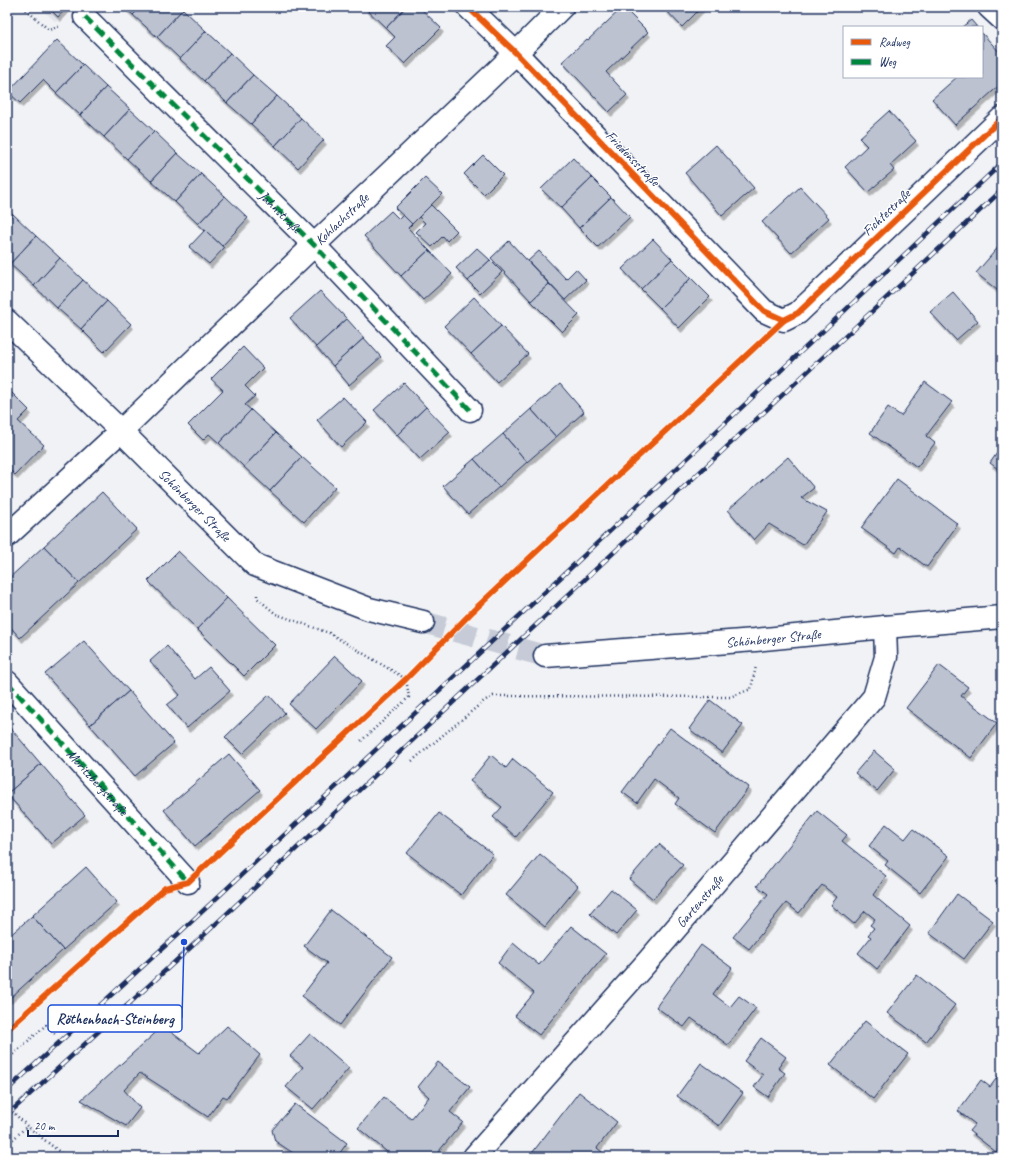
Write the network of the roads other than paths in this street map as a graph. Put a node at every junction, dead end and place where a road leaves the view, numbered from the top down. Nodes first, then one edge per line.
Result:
1 (468, 7) edge
2 (562, 7) edge
3 (989, 7) edge
4 (85, 17) road end
5 (1002, 19) edge
6 (516, 53) junction
7 (1002, 118) edge
8 (314, 245) junction
9 (784, 320) joint
10 (7, 321) edge
11 (470, 410) dead end
12 (121, 431) junction
13 (7, 536) edge
14 (1002, 617) edge
15 (423, 622) tunnel mouth
16 (885, 627) junction
17 (545, 656) tunnel mouth
18 (7, 682) edge
19 (188, 882) dead end
20 (474, 1157) edge

1 - 6 street, Friedensstraße
2 - 6 street, Kohlachstraße
3 - 5 street
4 - 8 street, Jahnstraße
6 - 8 street, Kohlachstraße
6 - 9 street, Friedensstraße
7 - 9 street, Fichtestraße
8 - 11 street, Jahnstraße
8 - 12 street, Kohlachstraße
10 - 12 street, Schönberger Straße
12 - 13 street, Kohlachstraße
12 - 15 street, Schönberger Straße
14 - 16 street, Schönberger Straße
16 - 17 street, Schönberger Straße
16 - 20 street, Gartenstraße
18 - 19 street, Moritzbergstraße

